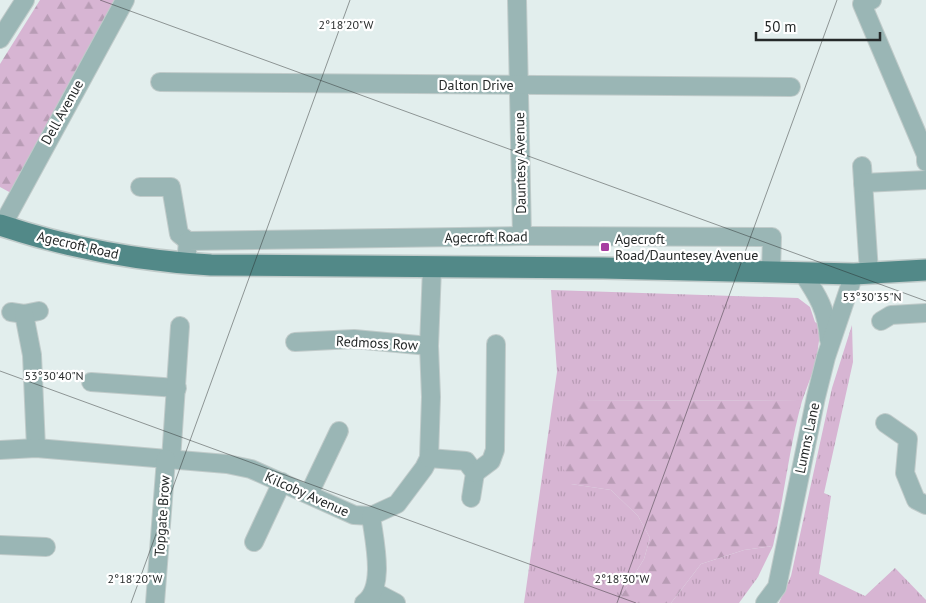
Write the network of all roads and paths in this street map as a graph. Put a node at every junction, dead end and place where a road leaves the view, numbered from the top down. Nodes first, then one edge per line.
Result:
1 (25, 0) edge
2 (125, 0) edge
3 (517, 0) edge
4 (872, 0) edge
5 (0, 38) edge
6 (160, 82) dead end
7 (518, 85) junction
8 (791, 88) dead end
9 (926, 162) edge
10 (926, 180) edge
11 (140, 187) dead end
12 (1, 226) edge
13 (522, 236) junction
14 (188, 241) junction
15 (186, 264) junction
16 (432, 268) junction
17 (771, 270) junction
18 (926, 270) edge
19 (802, 272) junction
20 (862, 273) junction
21 (25, 312) dead end
22 (926, 312) edge
23 (881, 321) dead end
24 (180, 326) dead end
25 (295, 342) dead end
26 (496, 344) dead end
27 (429, 346) junction
28 (830, 346) junction
29 (91, 382) dead end
30 (176, 388) junction
31 (885, 423) dead end
32 (339, 430) dead end
33 (36, 448) junction
34 (0, 450) edge
35 (429, 458) junction
36 (168, 460) junction
37 (476, 473) junction
38 (282, 482) junction
39 (309, 494) junction
40 (472, 498) dead end
41 (926, 505) edge
42 (372, 516) junction
43 (254, 542) dead end
44 (0, 545) edge
45 (46, 548) dead end
46 (370, 597) edge
47 (156, 603) edge
48 (396, 603) edge
49 (765, 603) edge

1 - 5 street
2 - 12 street, Dell Avenue
3 - 7 street, Dauntesy Avenue
4 - 9 street
6 - 7 street, Dalton Drive
7 - 8 street, Dalton Drive
7 - 13 street, Dauntesy Avenue
10 - 20 street
11 - 14 street
12 - 15 main road, Agecroft Road
13 - 14 street, Agecroft Road
13 - 17 street, Agecroft Road
14 - 15 street
15 - 16 main road, Agecroft Road
16 - 17 main road, Agecroft Road
16 - 27 street
17 - 19 main road, Agecroft Road
18 - 20 main road, Agecroft Road
19 - 20 main road, Agecroft Road
19 - 28 street
20 - 28 street, Lumns Lane
21 - 33 street
22 - 23 street
24 - 30 street, Topgate Brow
25 - 27 street, Redmoss Row
26 - 37 street
27 - 35 street
28 - 49 street, Lumns Lane
29 - 30 street
30 - 36 street, Topgate Brow
31 - 41 street
32 - 39 street
33 - 34 street, Kilcoby Avenue
33 - 36 street, Kilcoby Avenue
35 - 37 street
35 - 42 street
36 - 38 street, Kilcoby Avenue
36 - 47 street, Topgate Brow
37 - 40 street
38 - 39 street, Kilcoby Avenue
38 - 43 street
39 - 42 street, Kilcoby Avenue
42 - 46 street
44 - 45 street
46 - 48 street

